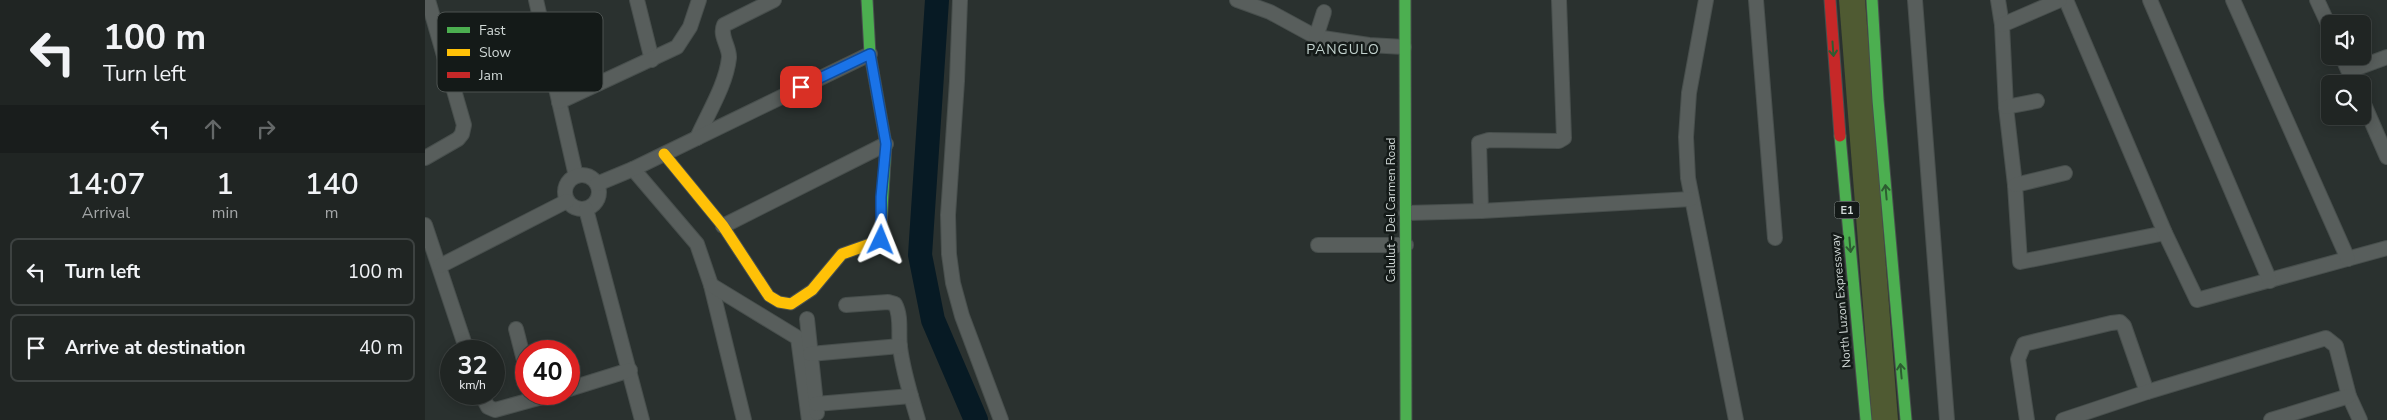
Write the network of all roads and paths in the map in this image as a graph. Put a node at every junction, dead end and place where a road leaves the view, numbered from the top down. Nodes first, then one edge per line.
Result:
1 (428, 0) edge
2 (637, 0) edge
3 (699, 0) edge
4 (774, 0) edge
5 (867, 0) edge
6 (960, 0) edge
7 (1237, 0) edge
8 (1405, 0) edge
9 (1559, 0) edge
10 (1706, 0) edge
11 (1756, 0) edge
12 (1830, 0) edge
13 (1872, 0) edge
14 (1915, 0) edge
15 (1998, 0) edge
16 (2060, 0) edge
17 (2066, 0) edge
18 (2150, 0) edge
19 (2233, 0) edge
20 (2317, 0) edge
21 (1324, 12) dead end
22 (2324, 15) edge
23 (2002, 25) junction
24 (437, 32) edge
25 (1316, 37) junction
26 (1405, 46) junction
27 (870, 54) junction
28 (2387, 57) edge
29 (652, 60) junction
30 (2346, 65) edge
31 (2349, 71) junction
32 (2351, 75) edge
33 (603, 82) edge
34 (454, 92) edge
35 (557, 92) edge
36 (581, 92) edge
37 (2037, 101) dead end
38 (559, 102) junction
39 (2006, 107) junction
40 (2371, 120) edge
41 (697, 138) junction
42 (886, 144) junction
43 (664, 154) junction
44 (2387, 157) edge
45 (425, 158) edge
46 (633, 169) junction
47 (2065, 174) dead end
48 (576, 176) junction
49 (597, 184) junction
50 (2015, 185) junction
51 (1691, 199) junction
52 (567, 201) junction
53 (586, 209) junction
54 (1481, 211) junction
55 (1406, 213) junction
56 (425, 225) edge
57 (723, 226) junction
58 (2165, 233) junction
59 (1775, 238) dead end
60 (1318, 245) dead end
61 (1406, 245) junction
62 (2387, 248) edge
63 (2349, 259) junction
64 (440, 266) junction
65 (2271, 281) junction
66 (711, 285) junction
67 (846, 305) dead end
68 (807, 319) dead end
69 (516, 329) dead end
70 (464, 340) edge
71 (519, 340) edge
72 (900, 346) junction
73 (811, 354) junction
74 (630, 370) junction
75 (580, 386) edge
76 (2147, 392) junction
77 (911, 396) junction
78 (2349, 396) junction
79 (515, 403) edge
80 (816, 404) junction
81 (486, 405) edge
82 (642, 420) edge
83 (744, 420) edge
84 (809, 420) edge
85 (818, 420) edge
86 (918, 420) edge
87 (1001, 420) edge
88 (1406, 420) edge
89 (1737, 420) edge
90 (1866, 420) edge
91 (1906, 420) edge
92 (1947, 420) edge
93 (2027, 420) edge
94 (2063, 420) edge
95 (2271, 420) edge
96 (2360, 420) edge

1 - 24 street
2 - 29 street
3 - 29 street
4 - 41 street
5 - 27 main road
6 - 87 street
7 - 25 street
8 - 26 main road, Calulut - Del Carmen Road
9 - 54 street
10 - 51 street
11 - 59 street
12 -> 90 main road, North Luzon Expressway / E1
91 -> 13 main road
14 - 92 street
15 - 23 street
16 - 23 street
17 - 58 street
18 - 65 street
19 - 63 street
20 - 22 street
21 - 25 street
23 - 39 street
25 - 26 street
26 - 55 main road, Calulut - Del Carmen Road
27 - 41 street
27 - 42 main road
28 - 31 street
29 - 33 street
30 - 31 street
31 - 32 street
34 - 45 street
35 - 38 street
36 - 38 street
37 - 39 street
38 - 48 street
39 - 50 street
40 - 44 street
41 - 43 street
42 - 57 street
42 - 57 main road
43 - 46 street
43 - 57 main road
46 - 49 street
46 - 66 street
47 - 50 street
48 - 49 street
48 - 52 street
49 - 53 street
50 - 58 street
51 - 54 street
51 - 89 street
52 - 53 street
52 - 64 street
53 - 74 street
54 - 55 street
55 - 61 main road, Calulut - Del Carmen Road
56 - 64 street
58 - 65 street
60 - 61 street
61 - 88 main road, Calulut - Del Carmen Road
62 - 63 street
63 - 65 street
64 - 70 street
66 - 83 street
66 - 84 street
67 - 72 street
68 - 73 street
69 - 71 street
72 - 73 street
72 - 77 street
73 - 80 street
74 - 75 street
74 - 82 street
76 - 78 street
76 - 93 street
76 - 94 street
77 - 80 street
77 - 86 street
78 - 95 street
78 - 96 street
79 - 81 street
80 - 85 street

